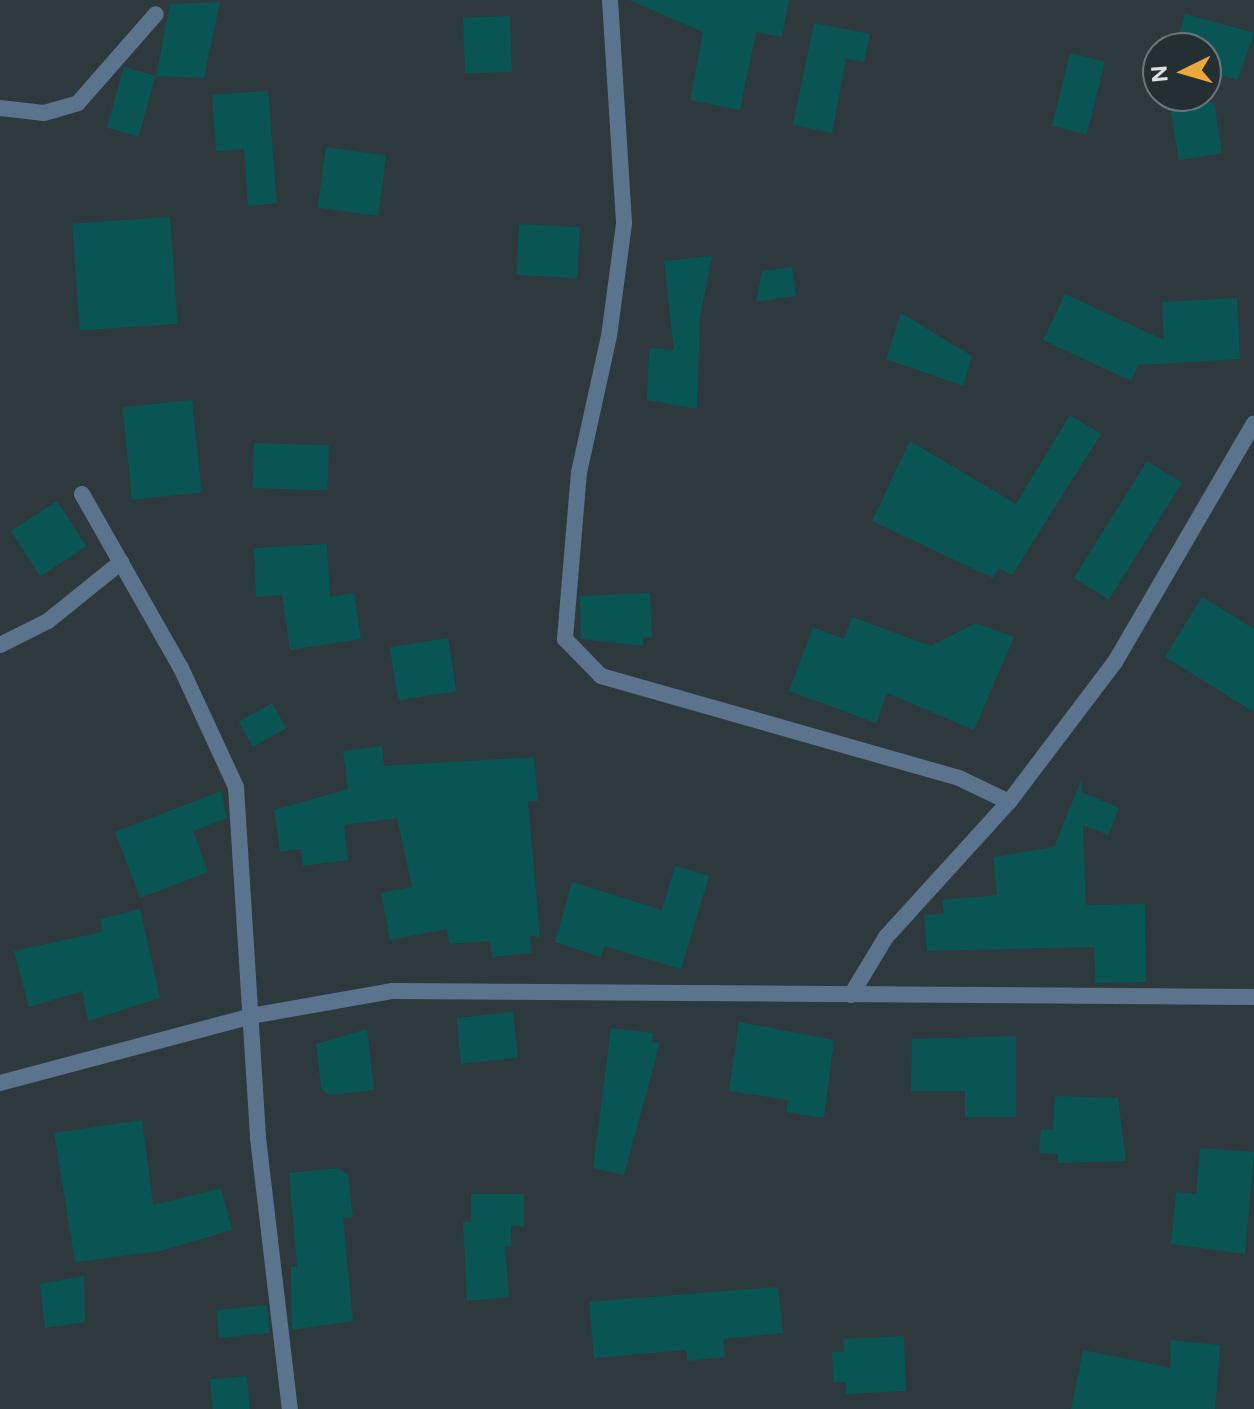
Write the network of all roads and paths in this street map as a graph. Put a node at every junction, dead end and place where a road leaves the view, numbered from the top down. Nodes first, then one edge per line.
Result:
1 (610, 0) edge
2 (156, 14) dead end
3 (0, 108) edge
4 (1254, 423) edge
5 (82, 494) dead end
6 (121, 562) junction
7 (0, 645) edge
8 (1009, 802) junction
9 (851, 995) junction
10 (1254, 997) edge
11 (251, 1016) junction
12 (0, 1083) edge
13 (290, 1409) edge

1 - 8 street
2 - 3 street
4 - 8 street
5 - 6 street
6 - 7 street
6 - 11 street
8 - 9 street
9 - 10 street
9 - 11 street
11 - 12 street
11 - 13 street

